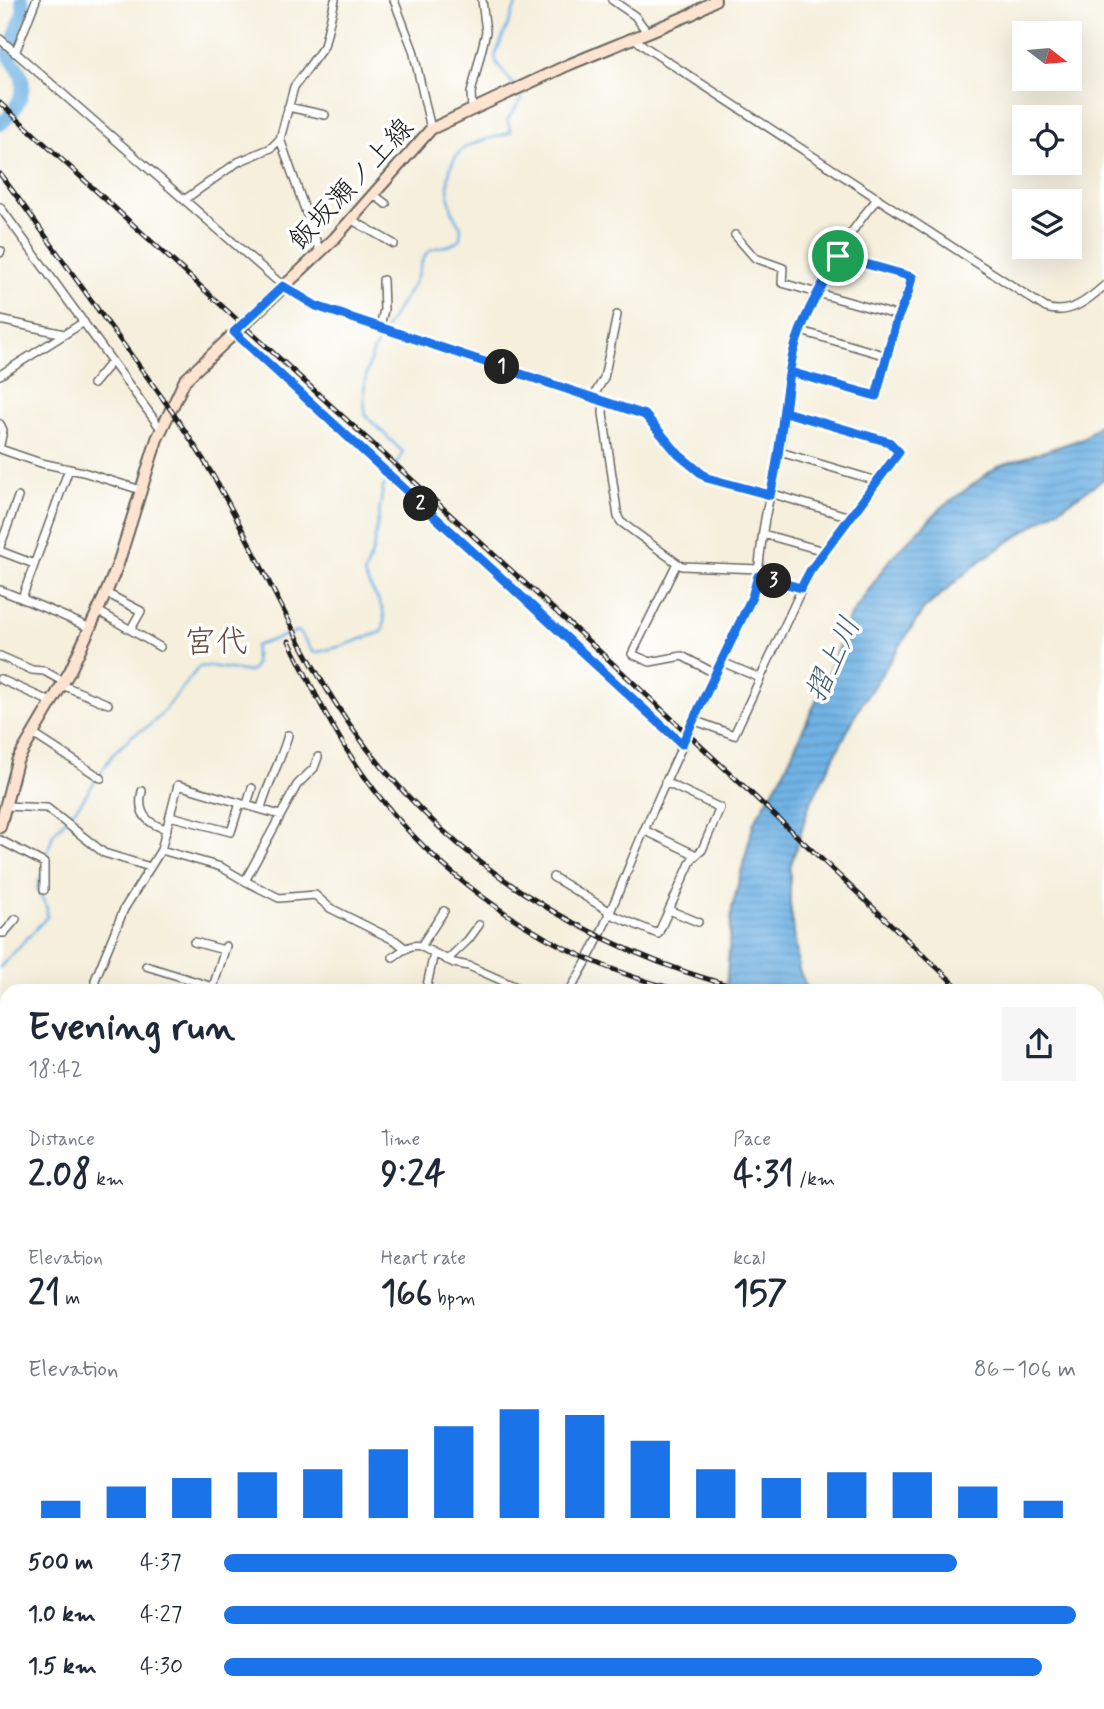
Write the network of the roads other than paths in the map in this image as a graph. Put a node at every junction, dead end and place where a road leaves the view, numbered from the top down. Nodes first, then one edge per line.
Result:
1 (36, 0) edge
2 (335, 0) edge
3 (394, 0) edge
4 (482, 0) edge
5 (612, 0) edge
6 (715, 0) edge
7 (647, 32) junction
8 (634, 38) junction
9 (3, 42) edge
10 (14, 52) junction
11 (288, 107) junction
12 (472, 110) junction
13 (325, 115) dead end
14 (430, 128) junction
15 (280, 139) junction
16 (373, 194) junction
17 (878, 198) junction
18 (184, 200) junction
19 (386, 204) dead end
20 (0, 207) edge
21 (352, 220) junction
22 (735, 235) dead end
23 (394, 244) dead end
24 (320, 252) junction
25 (838, 256) junction
26 (383, 280) dead end
27 (283, 286) junction
28 (1104, 286) edge
29 (818, 293) junction
30 (617, 315) dead end
31 (899, 316) junction
32 (0, 320) edge
33 (84, 322) junction
34 (380, 326) junction
35 (801, 331) junction
36 (234, 332) junction
37 (64, 334) junction
38 (887, 356) junction
39 (112, 360) junction
40 (790, 372) junction
41 (0, 375) edge
42 (93, 384) dead end
43 (593, 397) junction
44 (604, 401) junction
45 (785, 412) junction
46 (0, 424) edge
47 (161, 429) junction
48 (0, 447) edge
49 (780, 452) junction
50 (69, 469) junction
51 (877, 481) junction
52 (141, 489) junction
53 (770, 494) junction
54 (18, 496) dead end
55 (850, 516) junction
56 (763, 534) junction
57 (0, 549) edge
58 (824, 551) junction
59 (677, 563) junction
60 (34, 564) junction
61 (759, 573) junction
62 (801, 588) junction
63 (0, 590) edge
64 (106, 593) junction
65 (22, 598) junction
66 (98, 611) junction
67 (90, 628) junction
68 (131, 629) junction
69 (160, 647) dead end
70 (0, 656) edge
71 (722, 662) junction
72 (716, 674) junction
73 (760, 678) junction
74 (0, 680) edge
75 (63, 683) junction
76 (51, 702) junction
77 (108, 704) dead end
78 (693, 720) junction
79 (33, 734) junction
80 (288, 735) dead end
81 (682, 744) junction
82 (318, 757) dead end
83 (102, 778) dead end
84 (665, 782) junction
85 (252, 788) dead end
86 (142, 791) dead end
87 (243, 804) junction
88 (5, 806) junction
89 (261, 808) junction
90 (280, 815) junction
91 (170, 816) junction
92 (0, 827) edge
93 (167, 829) junction
94 (644, 830) junction
95 (0, 840) edge
96 (161, 850) junction
97 (696, 855) junction
98 (150, 867) junction
99 (553, 877) dead end
100 (245, 881) junction
101 (44, 890) dead end
102 (669, 910) junction
103 (444, 911) dead end
104 (609, 912) junction
105 (16, 919) dead end
106 (698, 922) dead end
107 (479, 925) dead end
108 (0, 933) edge
109 (194, 942) dead end
110 (421, 946) junction
111 (406, 949) junction
112 (434, 953) junction
113 (393, 957) dead end
114 (447, 960) junction
115 (146, 966) dead end
116 (95, 984) edge
117 (198, 984) edge
118 (214, 984) edge
119 (427, 984) edge
120 (510, 984) edge
121 (574, 984) edge

1 - 10 street
2 - 11 street
3 - 14 street
4 - 12 street
5 - 7 street
6 - 7 main road, 飯坂瀬ノ上線
7 - 8 main road, 飯坂瀬ノ上線
8 - 12 main road, 飯坂瀬ノ上線
8 - 17 street
9 - 10 street
10 - 18 street
11 - 13 street
11 - 15 street
12 - 14 main road, 飯坂瀬ノ上線
14 - 16 main road, 飯坂瀬ノ上線
15 - 18 street
15 - 24 street
16 - 19 street
16 - 21 main road, 飯坂瀬ノ上線
17 - 25 street
17 - 28 street
18 - 27 street
20 - 33 street
21 - 23 street
21 - 24 main road, 飯坂瀬ノ上線
22 - 29 street
24 - 27 main road, 飯坂瀬ノ上線
25 - 29 street
25 - 31 street
26 - 34 street
27 - 34 street
27 - 36 main road, 飯坂瀬ノ上線
29 - 31 street
29 - 35 street
30 - 43 street
31 - 38 street
32 - 37 street
33 - 37 street
33 - 39 street
34 - 43 street
35 - 38 street
35 - 40 street
36 - 47 main road, 飯坂瀬ノ上線
36 - 81 street
37 - 41 street
38 - 40 street
39 - 42 street
39 - 47 street
40 - 45 street
43 - 44 street
44 - 53 street
44 - 59 street
45 - 49 street
45 - 51 street
46 - 48 street
47 - 52 main road, 飯坂瀬ノ上線
48 - 50 street
49 - 51 street
49 - 53 street
50 - 52 street
50 - 60 street
51 - 55 street
52 - 64 main road, 飯坂瀬ノ上線
53 - 55 street
53 - 56 street
54 - 57 street
55 - 58 street
56 - 58 street
56 - 61 street
57 - 60 street
58 - 62 street
59 - 61 street
59 - 72 street
60 - 65 street
61 - 62 street
61 - 71 street
62 - 73 street
63 - 65 street
64 - 66 main road, 飯坂瀬ノ上線
64 - 68 street
65 - 67 street
66 - 67 main road, 飯坂瀬ノ上線
66 - 68 street
67 - 75 main road, 飯坂瀬ノ上線
68 - 69 street
70 - 75 street
71 - 72 street
71 - 73 street
72 - 78 street
73 - 78 street
74 - 76 street
75 - 76 main road, 飯坂瀬ノ上線
75 - 77 street
76 - 79 main road, 飯坂瀬ノ上線
78 - 81 street
79 - 83 street
79 - 88 main road, 飯坂瀬ノ上線
80 - 89 street
81 - 84 street
82 - 90 street
84 - 94 street
84 - 97 street
85 - 87 street
86 - 93 street
87 - 89 street
87 - 91 street
87 - 91 street
88 - 92 main road, 飯坂瀬ノ上線
88 - 98 street
89 - 90 street
90 - 100 street
91 - 93 street
93 - 96 street
94 - 97 street
94 - 104 street
95 - 101 street
96 - 98 street
96 - 100 street
97 - 102 street
98 - 116 street
99 - 104 street
100 - 111 street
102 - 104 street
102 - 106 street
103 - 110 street
104 - 121 street
105 - 108 street
107 - 114 street
109 - 118 street
110 - 111 street
110 - 112 street
111 - 113 street
112 - 114 street
112 - 119 street
114 - 120 street
115 - 117 street

